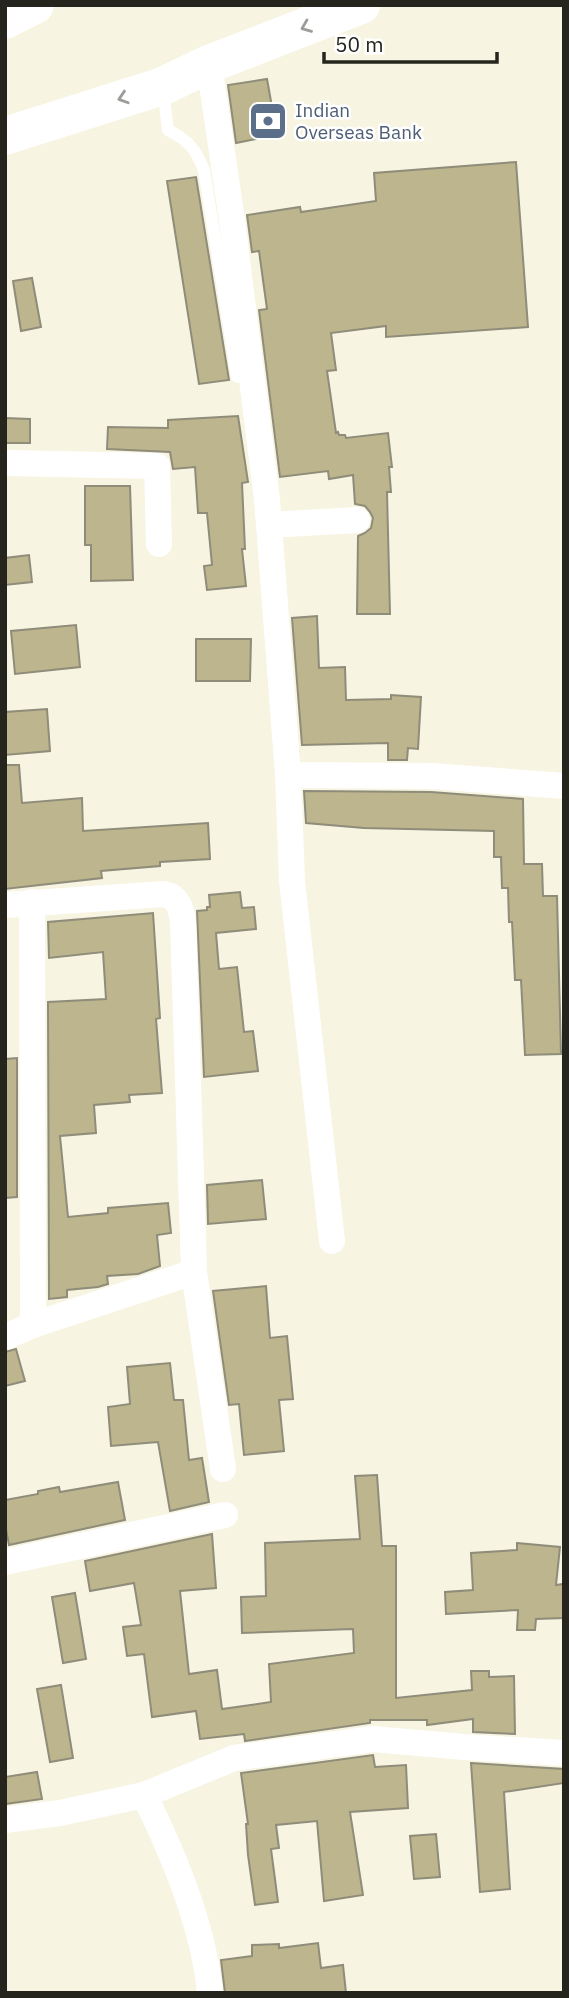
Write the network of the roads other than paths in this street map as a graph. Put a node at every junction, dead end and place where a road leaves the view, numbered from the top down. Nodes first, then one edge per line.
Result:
1 (35, 5) edge
2 (362, 5) edge
3 (5, 20) edge
4 (209, 64) junction
5 (163, 86) junction
6 (5, 136) edge
7 (214, 168) junction
8 (237, 377) dead end
9 (5, 463) edge
10 (358, 520) dead end
11 (269, 525) junction
12 (159, 544) dead end
13 (288, 775) junction
14 (564, 786) edge
15 (32, 902) junction
16 (5, 905) edge
17 (332, 1241) dead end
18 (194, 1272) junction
19 (33, 1325) junction
20 (5, 1337) edge
21 (223, 1469) dead end
22 (225, 1515) dead end
23 (5, 1562) edge
24 (564, 1753) edge
25 (144, 1795) junction
26 (5, 1820) edge
27 (210, 1993) edge

1 - 3 main road
2 -> 4 main road
4 - 5 main road
4 - 7 street
5 -> 6 main road
5 - 7 lane
7 - 8 lane
7 - 11 street
9 - 12 street
10 - 11 street
11 - 13 street
13 - 14 street
13 - 17 street
15 - 16 street
15 - 18 street
15 - 19 street
18 - 19 street
18 - 21 street
19 - 20 street
22 - 23 street
24 - 25 street
25 - 26 street
25 - 27 street

